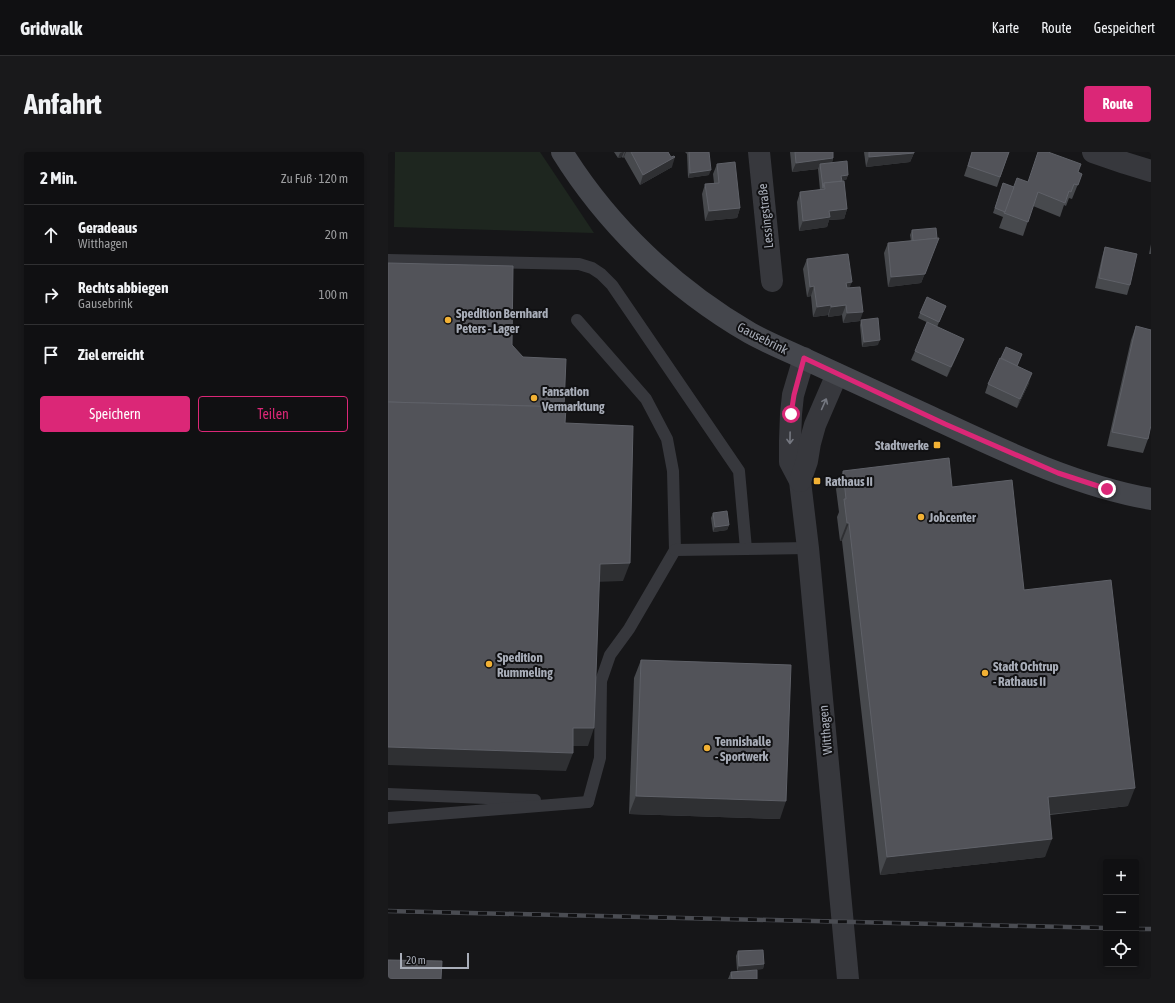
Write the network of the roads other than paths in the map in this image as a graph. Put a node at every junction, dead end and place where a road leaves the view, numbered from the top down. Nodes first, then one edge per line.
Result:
1 (562, 152) edge
2 (759, 152) edge
3 (1093, 152) edge
4 (1126, 158) edge
5 (1151, 170) edge
6 (388, 260) edge
7 (772, 281) dead end
8 (577, 320) dead end
9 (804, 358) junction
10 (837, 374) junction
11 (800, 481) junction
12 (1151, 499) edge
13 (808, 548) junction
14 (746, 549) junction
15 (675, 550) junction
16 (388, 794) edge
17 (588, 802) junction
18 (388, 818) edge
19 (848, 979) edge

1 - 9 main road, Gausebrink
2 - 7 street, Lessingstraße
3 - 4 street
4 - 5 street
6 - 14 lane
8 - 15 lane
9 - 10 main road, Gausebrink
9 -> 11 street, Witthagen
11 -> 10 street, Witthagen
10 - 12 main road, Gausebrink
11 - 13 street, Witthagen
13 - 14 lane
13 - 19 street, Witthagen
14 - 15 lane
15 - 17 lane
16 - 17 lane
17 - 18 lane

